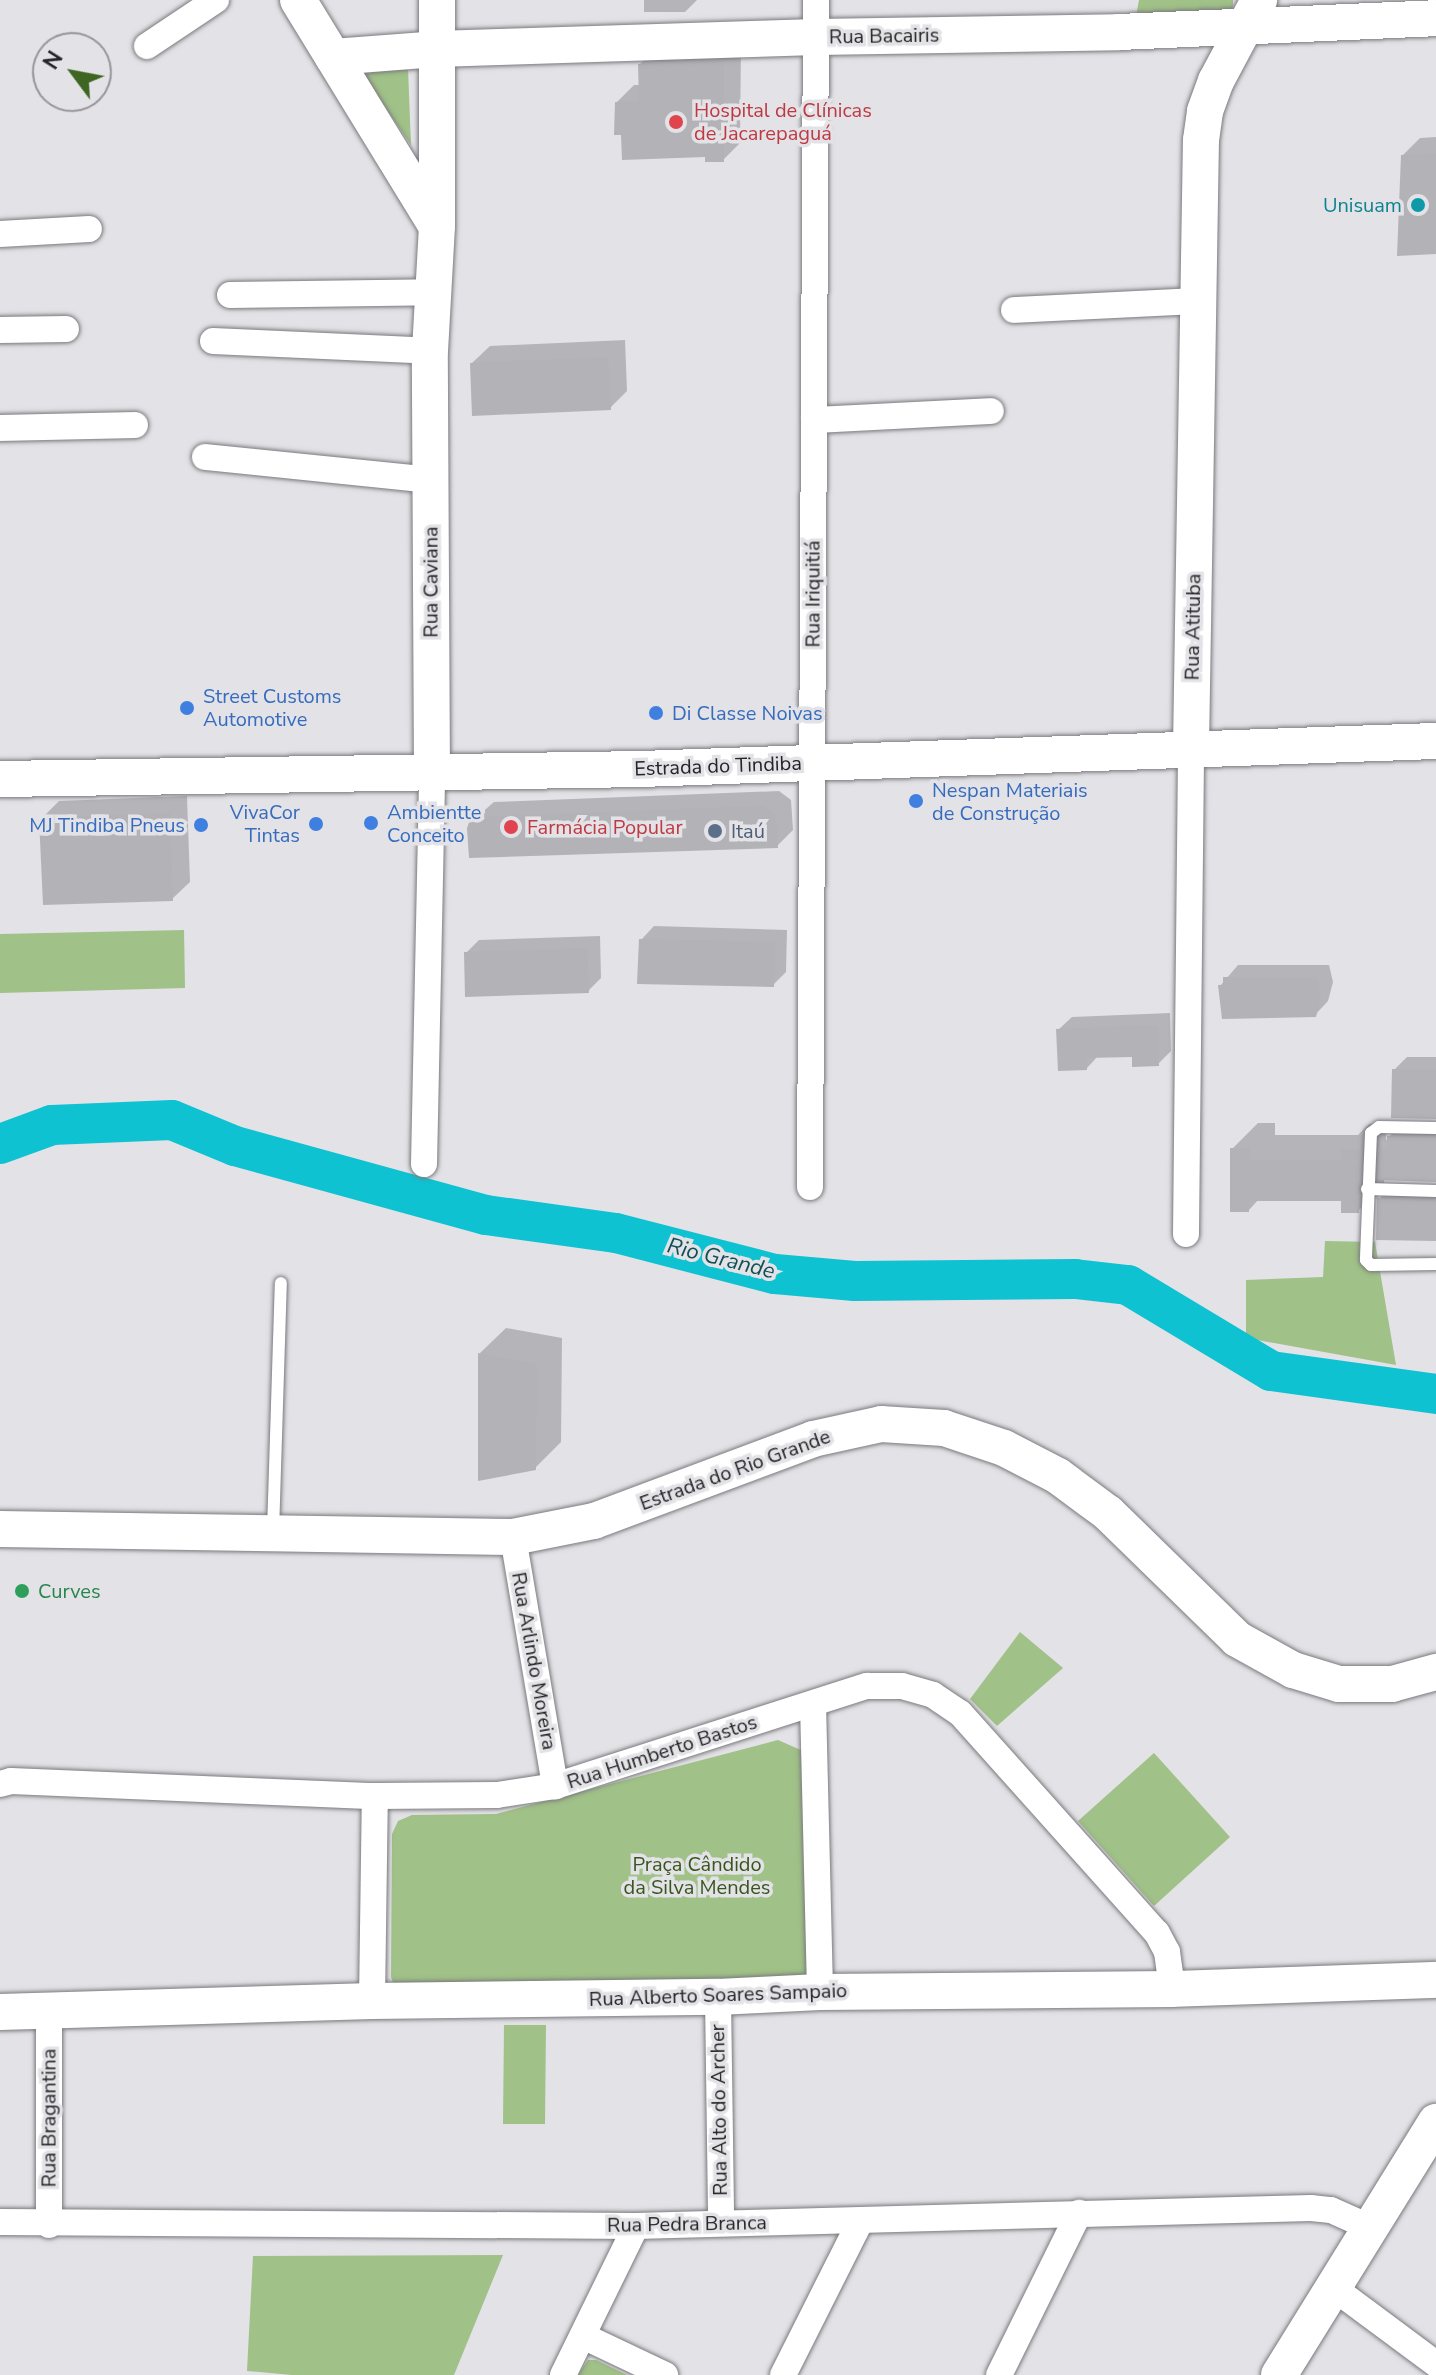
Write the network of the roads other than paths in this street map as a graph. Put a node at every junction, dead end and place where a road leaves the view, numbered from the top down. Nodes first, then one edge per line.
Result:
1 (216, 0) edge
2 (298, 0) edge
3 (437, 0) edge
4 (816, 0) edge
5 (1251, 14) edge
6 (1436, 18) edge
7 (816, 37) junction
8 (147, 46) dead end
9 (436, 49) junction
10 (333, 57) junction
11 (437, 226) junction
12 (89, 229) dead end
13 (0, 234) edge
14 (433, 292) junction
15 (230, 295) dead end
16 (1199, 301) junction
17 (1014, 310) dead end
18 (66, 329) dead end
19 (0, 330) edge
20 (213, 341) dead end
21 (430, 351) junction
22 (991, 411) dead end
23 (814, 420) junction
24 (135, 425) dead end
25 (0, 428) edge
26 (205, 457) dead end
27 (431, 480) junction
28 (1436, 741) edge
29 (1191, 747) junction
30 (812, 763) junction
31 (432, 774) junction
32 (0, 779) edge
33 (1436, 1128) edge
34 (424, 1164) dead end
35 (810, 1187) dead end
36 (1367, 1189) junction
37 (1436, 1191) edge
38 (1186, 1234) dead end
39 (1436, 1264) edge
40 (281, 1283) dead end
41 (0, 1529) edge
42 (273, 1534) junction
43 (513, 1537) junction
44 (1436, 1672) edge
45 (813, 1704) junction
46 (0, 1784) edge
47 (555, 1786) junction
48 (375, 1796) junction
49 (1436, 1980) edge
50 (1172, 1989) junction
51 (820, 1992) junction
52 (718, 1997) junction
53 (372, 2001) junction
54 (49, 2011) junction
55 (0, 2012) edge
56 (1436, 2122) edge
57 (1436, 2162) edge
58 (1079, 2213) junction
59 (1373, 2220) junction
60 (0, 2222) edge
61 (860, 2222) junction
62 (721, 2223) junction
63 (49, 2225) junction
64 (636, 2226) junction
65 (1331, 2286) junction
66 (583, 2336) junction
67 (1436, 2364) edge
68 (563, 2375) edge
69 (665, 2375) edge
70 (783, 2375) edge
71 (999, 2375) edge
72 (1279, 2375) edge

1 - 8 street
2 - 10 street
3 - 9 street, Rua Caviana
4 - 7 street, Rua Iriquitiá
5 - 6 street, Rua Bacairis
5 - 7 street, Rua Bacairis
5 - 16 street, Rua Atituba
7 - 9 street, Rua Bacairis
7 - 23 street, Rua Iriquitiá
9 - 10 street, Rua Bacairis
9 - 11 street, Rua Caviana
10 - 11 street
11 - 14 street, Rua Caviana
12 - 13 street
14 - 15 street
14 - 21 street, Rua Caviana
16 - 17 street
16 - 29 street, Rua Atituba
18 - 19 street
20 - 21 street
21 - 27 street, Rua Caviana
22 - 23 street
23 - 30 street, Rua Iriquitiá
24 - 25 street
26 - 27 street
27 - 31 street, Rua Caviana
28 - 29 street, Estrada do Tindiba
29 - 30 street, Estrada do Tindiba
29 - 38 street, Rua Atituba
30 - 31 street, Estrada do Tindiba
30 - 35 street, Rua Iriquitiá
31 - 32 street, Estrada do Tindiba
31 - 34 street, Rua Caviana
33 - 36 lane
36 - 37 lane
36 - 39 lane
40 - 42 lane
41 - 42 street, Estrada do Rio Grande
42 - 43 street, Estrada do Rio Grande
43 - 44 street, Estrada do Rio Grande
43 - 47 street, Rua Arlindo Moreira
45 - 47 street, Rua Humberto Bastos
45 - 50 street, Rua Humberto Bastos
45 - 51 street
46 - 48 street, Rua Humberto Bastos
47 - 48 street, Rua Humberto Bastos
48 - 53 street
49 - 50 street, Rua Alberto Soares Sampaio
50 - 51 street, Rua Alberto Soares Sampaio
51 - 52 street, Rua Alberto Soares Sampaio
52 - 53 street, Rua Alberto Soares Sampaio
52 - 62 street, Rua Alto do Archer
53 - 54 street, Rua Alberto Soares Sampaio
54 - 55 street, Rua Alberto Soares Sampaio
54 - 63 street, Rua Bragantina
56 - 59 street
57 - 59 street
58 - 59 street, Rua Pedra Branca
58 - 61 street, Rua Pedra Branca
58 - 71 street
59 - 65 street
60 - 63 street, Rua Pedra Branca
61 - 62 street, Rua Pedra Branca
61 - 70 street
62 - 64 street, Rua Pedra Branca
63 - 64 street, Rua Pedra Branca
64 - 66 street
65 - 67 street
65 - 72 street
66 - 68 street
66 - 69 street

